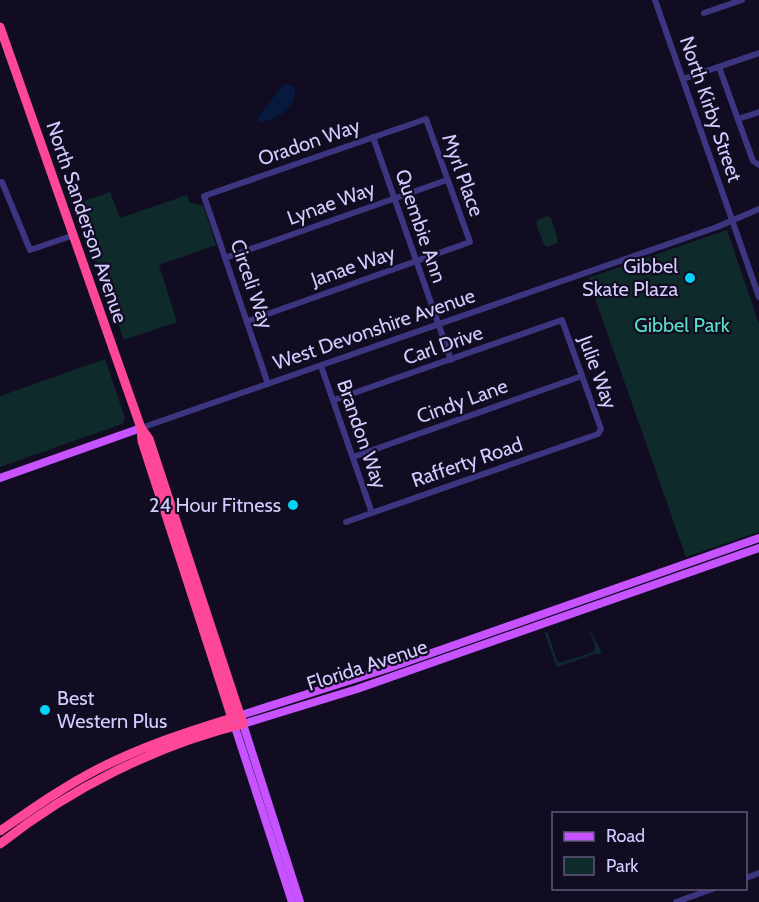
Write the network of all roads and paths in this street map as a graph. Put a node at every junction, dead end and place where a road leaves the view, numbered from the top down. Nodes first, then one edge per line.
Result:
1 (655, 0) edge
2 (742, 0) edge
3 (704, 13) dead end
4 (0, 27) edge
5 (759, 53) edge
6 (719, 67) junction
7 (683, 79) junction
8 (759, 112) edge
9 (426, 119) joint
10 (738, 119) junction
11 (373, 137) junction
12 (756, 163) edge
13 (447, 180) junction
14 (1, 182) edge
15 (204, 196) joint
16 (394, 198) junction
17 (759, 209) edge
18 (732, 220) junction
19 (74, 235) junction
20 (470, 242) joint
21 (225, 258) junction
22 (416, 262) junction
23 (759, 297) edge
24 (562, 320) joint
25 (248, 321) junction
26 (438, 324) junction
27 (451, 360) junction
28 (321, 366) junction
29 (582, 376) junction
30 (268, 384) junction
31 (334, 400) junction
32 (141, 428) junction
33 (598, 434) joint
34 (353, 457) junction
35 (0, 478) edge
36 (372, 513) junction
37 (346, 522) dead end
38 (759, 538) edge
39 (759, 548) edge
40 (680, 566) junction
41 (633, 582) junction
42 (653, 585) junction
43 (597, 605) junction
44 (198, 617) junction
45 (214, 636) junction
46 (219, 648) junction
47 (238, 721) junction
48 (81, 778) junction
49 (258, 798) junction
50 (22, 826) junction
51 (0, 831) edge
52 (280, 839) junction
53 (0, 844) edge
54 (709, 890) edge
55 (297, 900) edge
56 (676, 902) edge

1 - 7 street, North Kirby Street
2 - 3 street
4 - 19 highway, North Sanderson Avenue
5 - 6 street
6 - 7 street
6 - 10 street
7 - 18 street, North Kirby Street
8 - 10 street
9 - 11 street, Oradon Way
9 - 13 street, Myrl Place
10 - 12 street
11 - 15 street, Oradon Way
11 - 16 street, Quembie Ann
13 - 16 street, Lynae Way
13 - 20 street, Myrl Place
14 - 19 street
15 - 21 street, Circeli Way
16 - 21 street, Lynae Way
16 - 22 street, Quembie Ann
17 - 18 street, West Devonshire Avenue
18 - 23 street, North Kirby Street
18 - 26 street, West Devonshire Avenue
19 - 32 highway, North Sanderson Avenue
20 - 22 street, Janae Way
21 - 25 street, Circeli Way
22 - 25 street, Janae Way
22 - 26 street, Quembie Ann
24 - 27 street, Carl Drive
24 - 29 street, Julie Way
25 - 30 street, Circeli Way
26 - 27 street, Quembie Ann
26 - 28 street, West Devonshire Avenue
27 - 31 street, Carl Drive
28 - 30 street, West Devonshire Avenue
28 - 31 street, Brandon Way
29 - 33 street, Julie Way
29 - 34 street, Cindy Lane
30 - 32 street, West Devonshire Avenue
31 - 34 street, Brandon Way
32 - 35 main road, West Devonshire Avenue
32 - 44 highway, North Sanderson Avenue
32 - 45 highway, North Sanderson Avenue
33 - 36 street, Rafferty Road
34 - 36 street, Brandon Way
36 - 37 street, Rafferty Road
38 - 40 main road, Florida Avenue
39 - 42 main road, Florida Avenue
40 - 41 main road, Florida Avenue
40 - 42 main road
41 - 43 main road
41 - 47 main road, Florida Avenue
42 - 43 main road, Florida Avenue
43 - 47 main road, Florida Avenue
44 - 45 highway
44 - 46 highway
44 - 47 highway, North Sanderson Avenue
45 - 46 highway, North Sanderson Avenue
46 - 47 highway, North Sanderson Avenue
47 - 48 highway, Florida Avenue
47 - 49 main road
47 - 50 highway, Florida Avenue
47 - 52 main road
48 - 50 highway
48 - 51 highway, Florida Avenue
49 - 52 main road
49 - 55 main road
50 - 53 highway, Florida Avenue
52 - 55 main road
54 - 56 street

